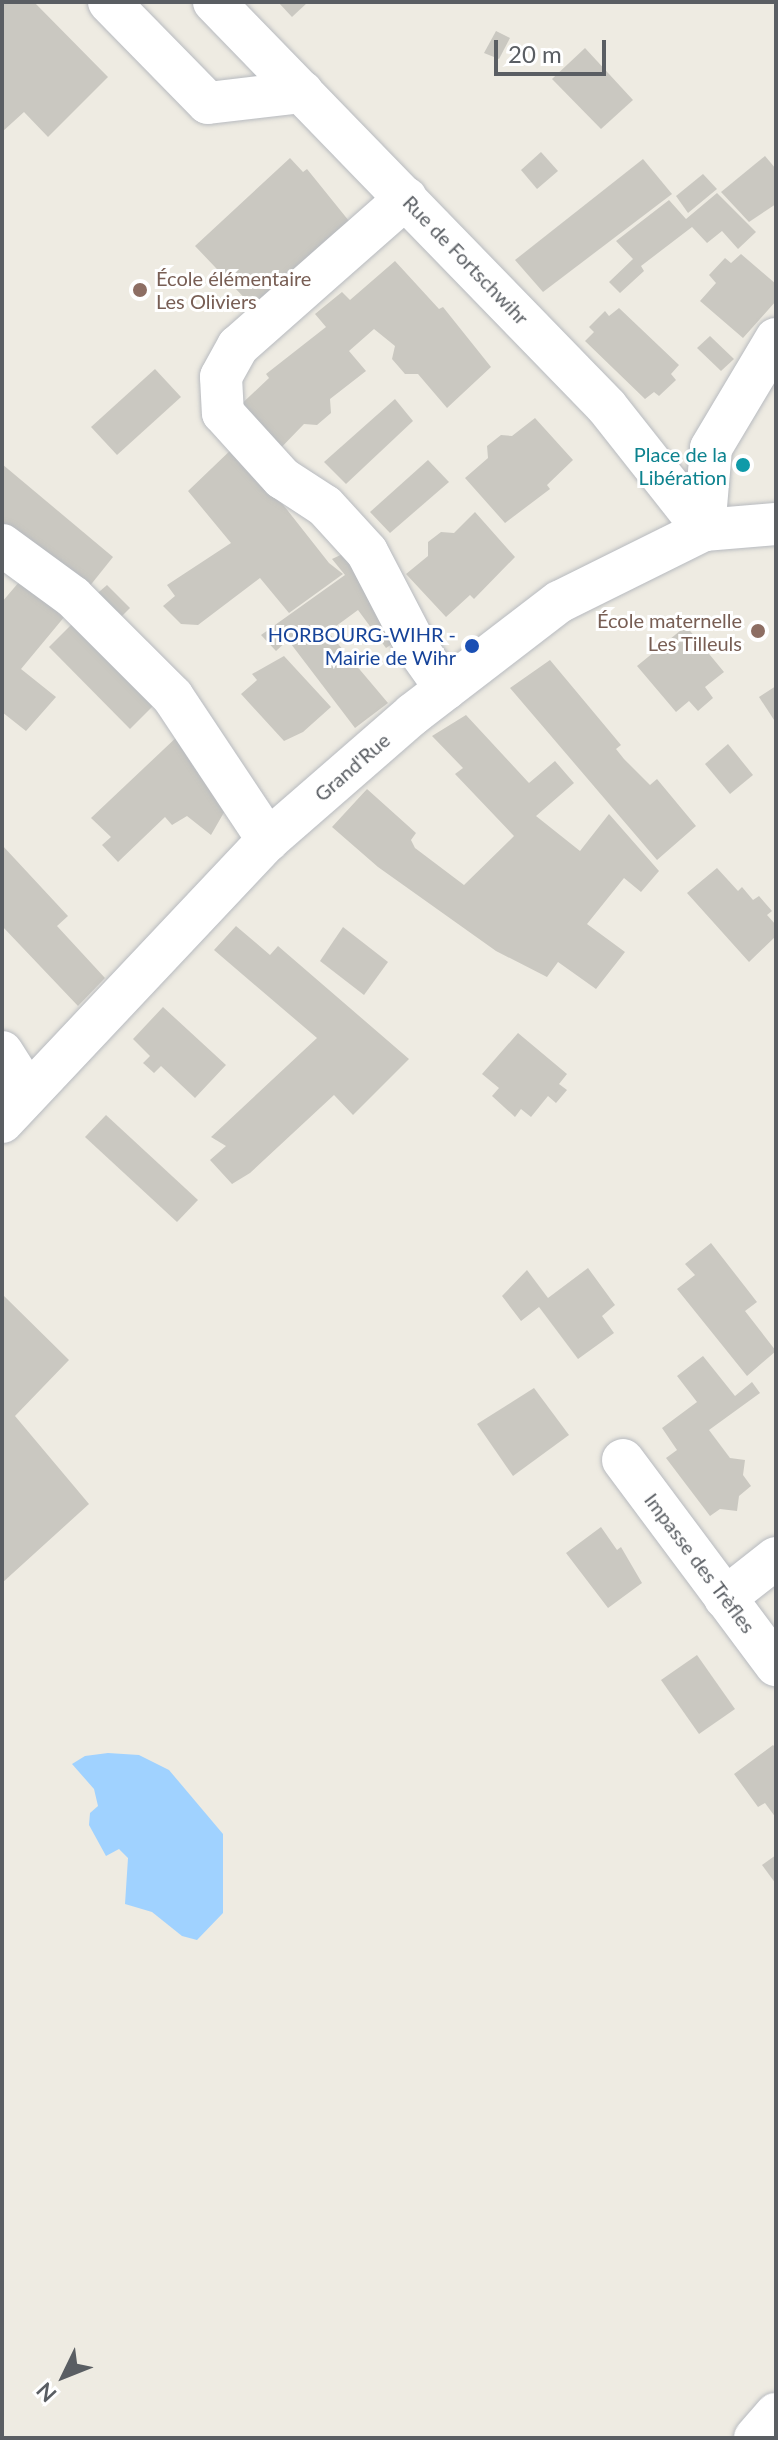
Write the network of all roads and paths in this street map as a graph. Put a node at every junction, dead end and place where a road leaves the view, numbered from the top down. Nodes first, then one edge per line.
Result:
1 (109, 2) edge
2 (214, 2) edge
3 (302, 92) junction
4 (406, 198) junction
5 (776, 339) edge
6 (776, 524) edge
7 (704, 530) junction
8 (2, 545) edge
9 (446, 689) junction
10 (268, 840) junction
11 (2, 1052) edge
12 (15, 1108) edge
13 (623, 1460) dead end
14 (776, 1558) edge
15 (725, 1598) junction
16 (776, 1665) edge
17 (776, 2414) edge
18 (755, 2438) edge

1 - 3 street
2 - 3 street, Rue de Fortschwihr
3 - 4 street, Rue de Fortschwihr
4 - 7 street, Rue de Fortschwihr
4 - 9 street
5 - 7 street
6 - 7 street, Grand'Rue
7 - 9 street, Grand'Rue
8 - 10 street
9 - 10 street, Grand'Rue
10 - 12 street, Grand'Rue
11 - 12 street
13 - 15 street, Impasse des Trèfles
14 - 15 street
15 - 16 street, Impasse des Trèfles
17 - 18 street

